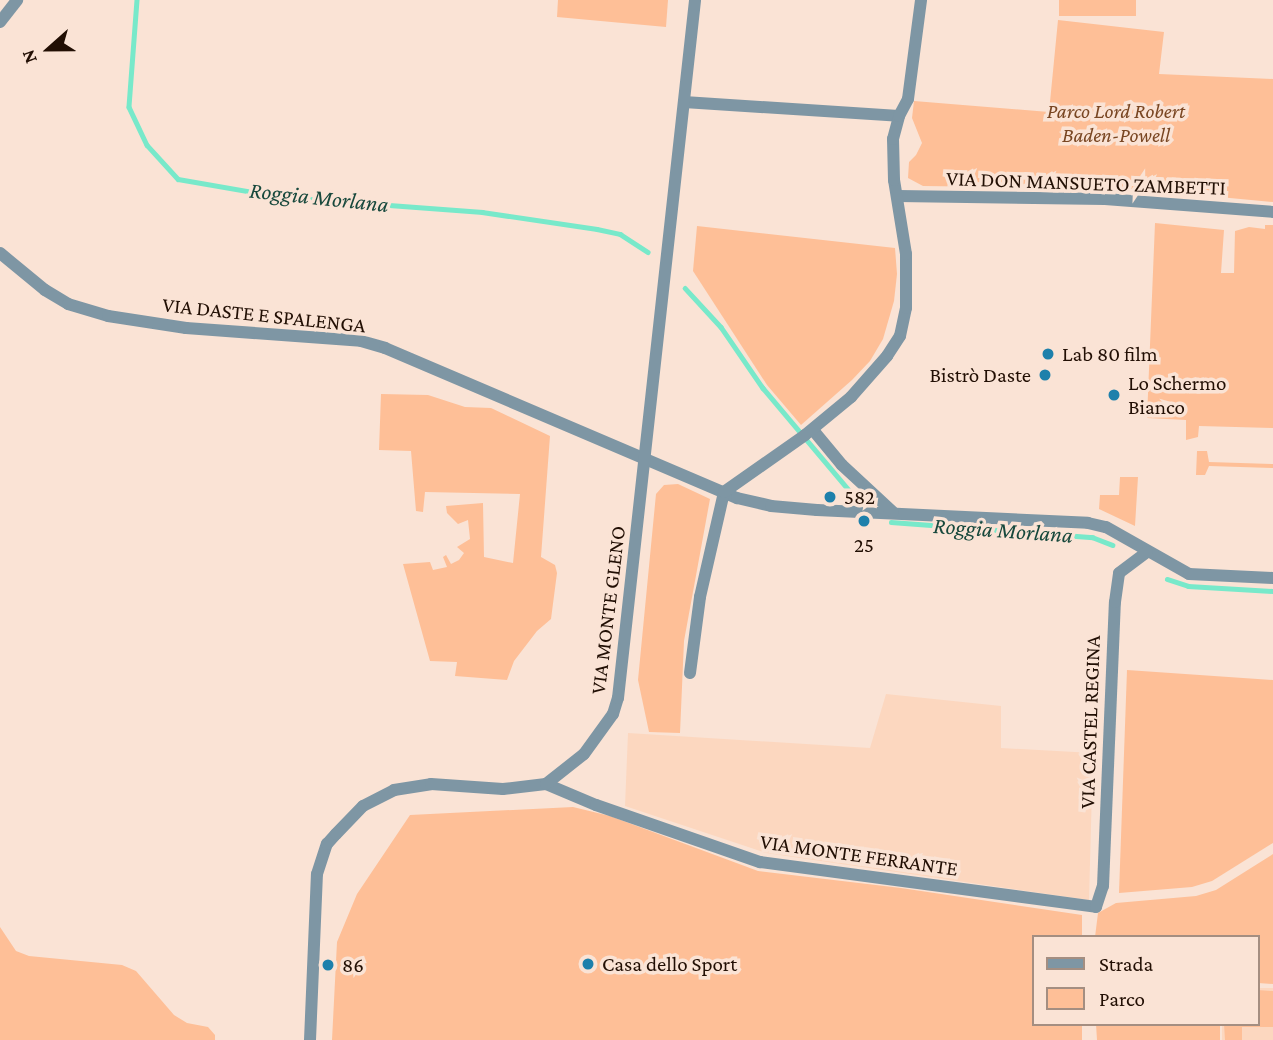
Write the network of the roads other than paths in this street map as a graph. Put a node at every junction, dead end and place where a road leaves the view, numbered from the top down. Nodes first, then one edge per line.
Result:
1 (695, 0) edge
2 (921, 0) edge
3 (9, 4) edge
4 (0, 22) edge
5 (684, 102) junction
6 (899, 116) junction
7 (898, 196) junction
8 (1273, 212) edge
9 (0, 253) edge
10 (809, 433) junction
11 (645, 460) junction
12 (724, 492) junction
13 (893, 512) junction
14 (1147, 552) junction
15 (1273, 578) edge
16 (690, 673) dead end
17 (546, 783) junction
18 (1096, 906) joint
19 (310, 1040) edge

1 - 5 street, VIA MONTE GLENO
2 - 6 street
3 - 4 street
5 - 6 street
5 - 11 street, VIA MONTE GLENO
6 - 7 street
7 - 8 street, VIA DON MANSUETO ZAMBETTI
7 - 10 street
9 - 11 street, VIA DASTE E SPALENGA
10 - 12 street
10 - 13 street
11 - 12 street, VIA DASTE E SPALENGA
11 - 17 street, VIA MONTE GLENO
12 - 13 street, VIA DASTE E SPALENGA
12 - 16 street
13 - 14 street, VIA DASTE E SPALENGA
14 - 15 street, VIA DASTE E SPALENGA
14 - 18 street, VIA CASTEL REGINA
17 - 18 street, VIA MONTE FERRANTE
17 - 19 street, VIA MONTE GLENO

